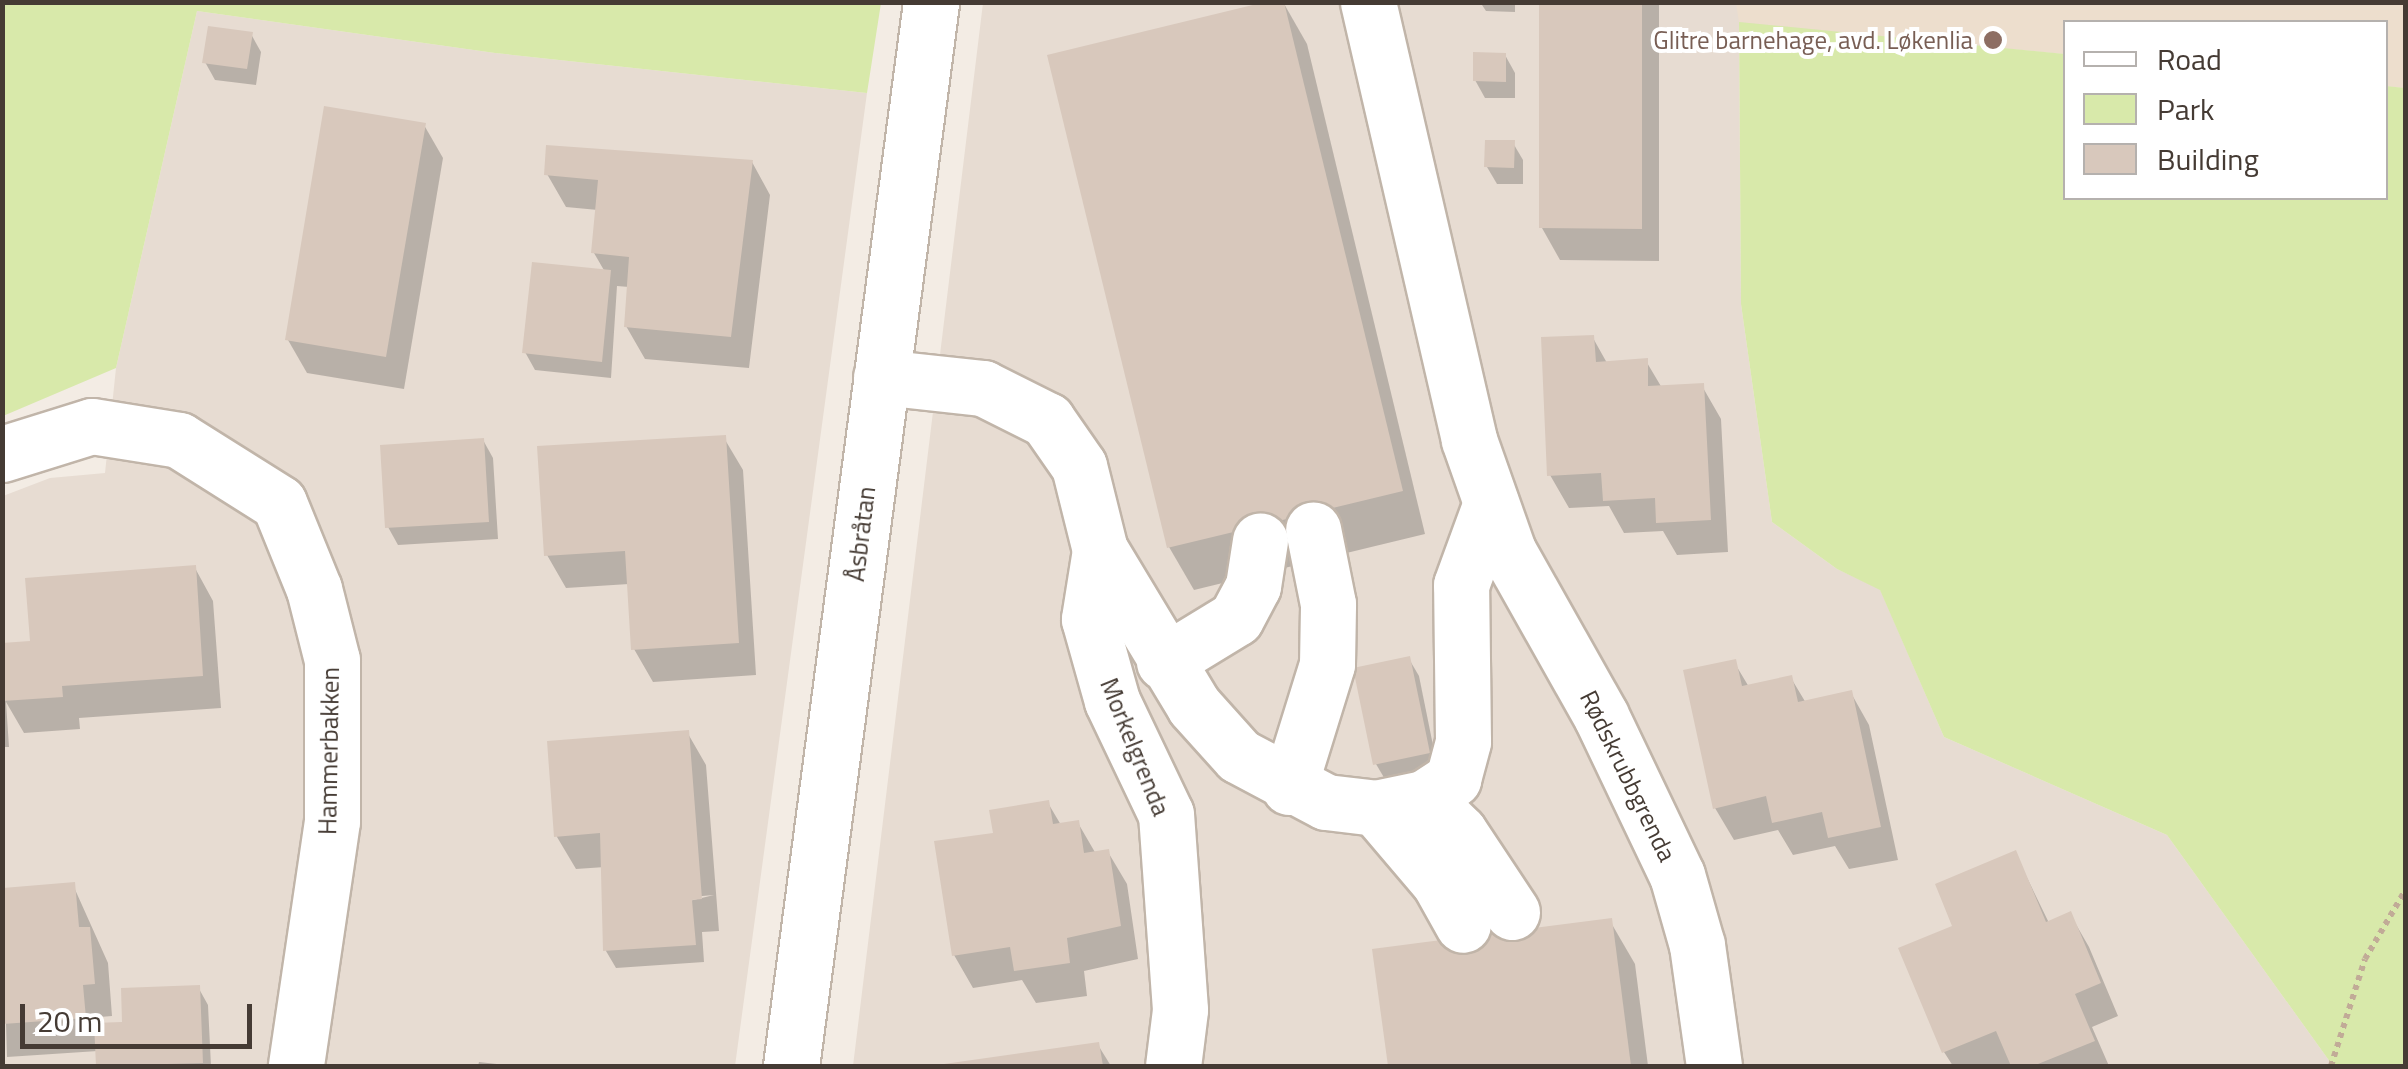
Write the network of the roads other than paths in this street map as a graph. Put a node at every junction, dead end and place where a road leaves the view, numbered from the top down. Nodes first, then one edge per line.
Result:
1 (931, 2) edge
2 (1368, 2) edge
3 (881, 377) junction
4 (2, 454) edge
5 (1491, 504) junction
6 (1313, 529) dead end
7 (1260, 542) dead end
8 (1100, 550) junction
9 (1164, 662) junction
10 (1289, 787) junction
11 (1400, 803) junction
12 (1487, 918) dead end
13 (296, 1066) edge
14 (791, 1066) edge
15 (1174, 1066) edge
16 (1714, 1066) edge

1 - 3 street, Åsbråtan
2 - 5 street, Rødskrubbgrenda
3 - 8 street
3 - 14 street, Åsbråtan
4 - 13 street, Hammerbakken
5 - 11 street
5 - 16 street, Rødskrubbgrenda
6 - 10 street
7 - 9 street
8 - 9 street
8 - 15 street, Morkelgrenda
9 - 10 street
10 - 11 street
11 - 12 street

